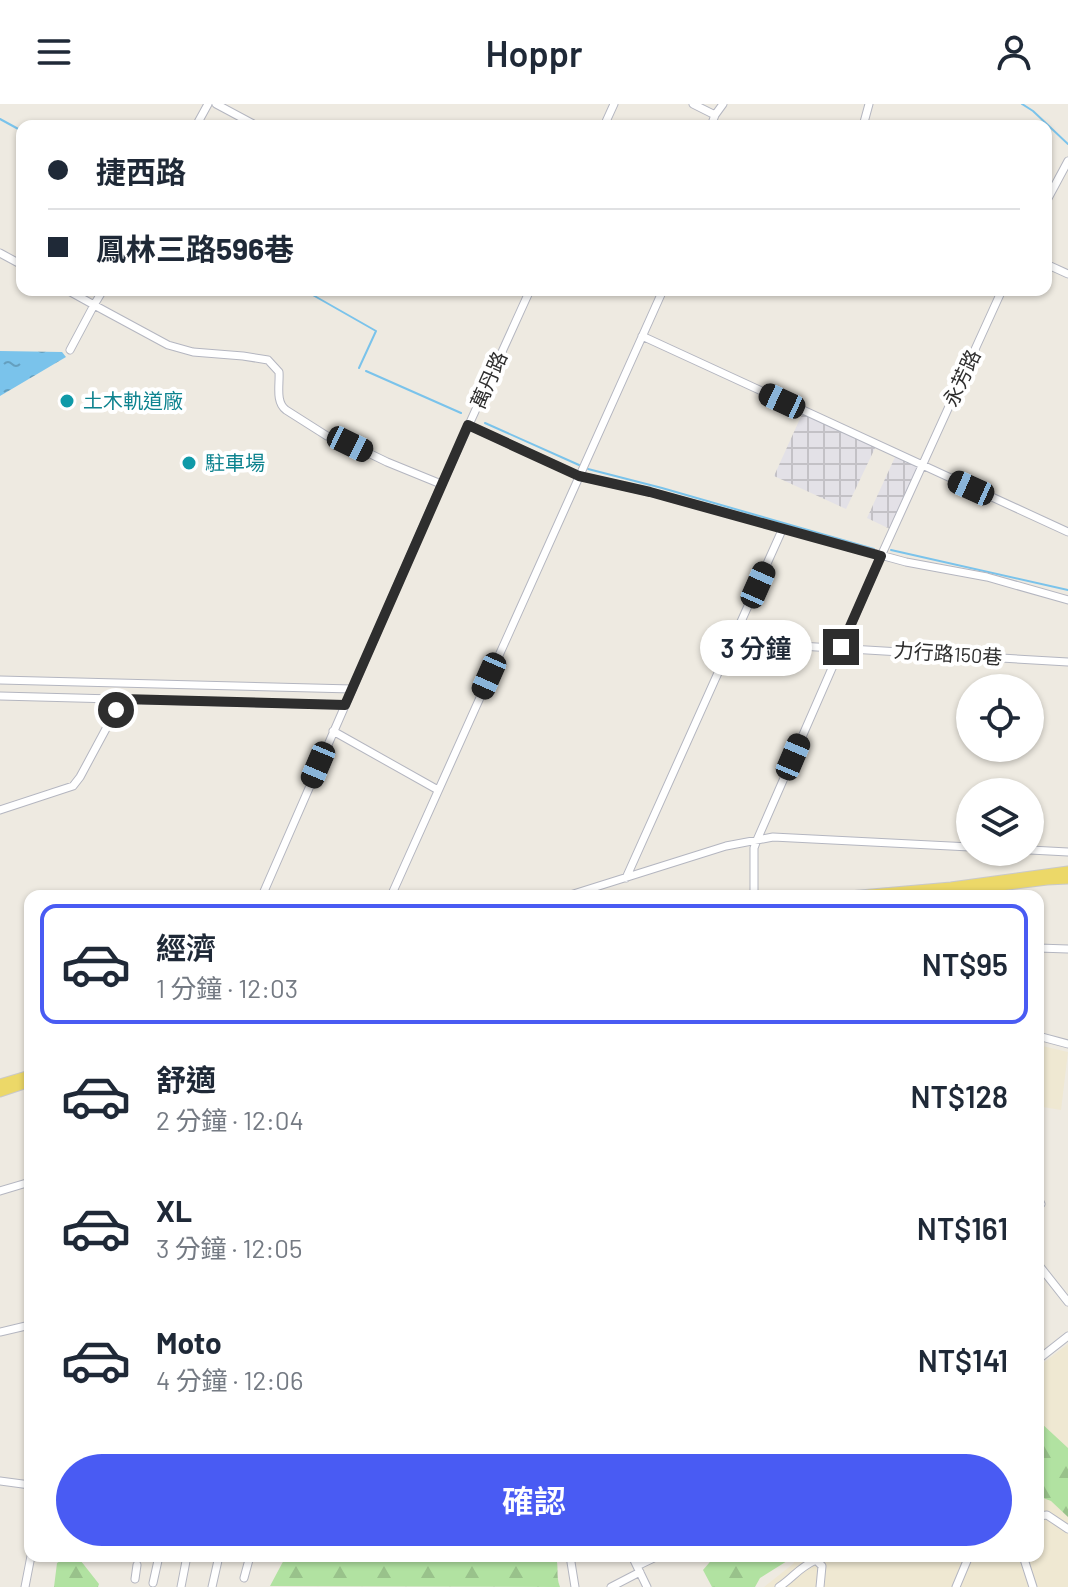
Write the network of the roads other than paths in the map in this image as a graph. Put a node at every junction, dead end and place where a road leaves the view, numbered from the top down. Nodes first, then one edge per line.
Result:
1 (216, 104) edge
2 (693, 104) edge
3 (723, 104) edge
4 (715, 115) junction
5 (246, 120) edge
6 (713, 120) edge
7 (1068, 161) edge
8 (1052, 191) edge
9 (78, 296) edge
10 (99, 296) edge
11 (527, 296) edge
12 (660, 296) edge
13 (999, 296) edge
14 (94, 305) junction
15 (642, 336) junction
16 (70, 350) dead end
17 (468, 425) junction
18 (922, 465) junction
19 (579, 476) junction
20 (441, 484) junction
21 (783, 528) junction
22 (1068, 532) edge
23 (881, 556) junction
24 (1068, 600) edge
25 (733, 642) junction
26 (841, 647) junction
27 (1068, 662) edge
28 (0, 680) edge
29 (352, 689) junction
30 (0, 696) edge
31 (122, 699) junction
32 (345, 705) junction
33 (333, 731) junction
34 (438, 790) junction
35 (0, 810) edge
36 (757, 840) junction
37 (956, 846) edge
38 (1044, 851) edge
39 (1068, 852) edge
40 (1068, 871) edge
41 (626, 878) junction
42 (1068, 879) edge
43 (265, 890) edge
44 (394, 890) edge
45 (587, 890) edge
46 (754, 890) edge
47 (917, 890) edge
48 (970, 890) edge
49 (1044, 948) edge
50 (1068, 949) edge
51 (1044, 1038) edge
52 (1068, 1044) edge
53 (24, 1077) edge
54 (0, 1084) edge
55 (24, 1084) edge
56 (0, 1092) edge
57 (24, 1184) edge
58 (0, 1191) edge
59 (1044, 1272) edge
60 (1068, 1302) edge
61 (24, 1326) edge
62 (0, 1332) edge
63 (1068, 1336) edge
64 (1044, 1355) edge
65 (0, 1481) edge
66 (24, 1484) edge
67 (1044, 1515) edge
68 (1068, 1529) edge
69 (30, 1562) edge
70 (158, 1562) edge
71 (186, 1562) edge
72 (218, 1562) edge
73 (248, 1562) edge
74 (571, 1562) edge
75 (635, 1562) edge
76 (649, 1562) edge
77 (811, 1562) edge
78 (821, 1562) edge
79 (966, 1562) edge
80 (1025, 1562) edge
81 (137, 1565) dead end
82 (638, 1569) junction
83 (244, 1578) dead end
84 (135, 1579) dead end
85 (153, 1583) dead end
86 (25, 1587) edge
87 (181, 1587) edge
88 (212, 1587) edge
89 (575, 1587) edge
90 (611, 1587) edge
91 (647, 1587) edge
92 (779, 1587) edge
93 (820, 1587) edge
94 (956, 1587) edge
95 (1033, 1587) edge

1 - 5 street
2 - 4 street
3 - 4 street
4 - 6 street
7 - 8 street
9 - 14 street
10 - 14 street
11 - 17 street, 萬丹路
12 - 15 street
13 - 18 street, 永芳路
14 - 16 street
14 - 20 street
15 - 18 street
15 - 19 street
17 - 19 street
17 - 20 street, 萬丹路
18 - 22 street
18 - 23 street, 永芳路
19 - 21 street
19 - 34 street
20 - 29 street, 萬丹路
21 - 23 street
21 - 25 street
23 - 24 street
23 - 26 street, 永芳路
25 - 26 street, 力行路150巷
25 - 41 street
26 - 27 street, 力行路150巷
26 - 36 street, 永芳路
28 - 29 street
29 - 32 street, 萬丹路
30 - 31 street
31 - 32 street
31 - 35 street
32 - 33 street
33 - 34 street
33 - 43 street
34 - 44 street
36 - 37 street
36 - 41 street
36 - 46 street, 永芳路
38 - 39 street
40 - 47 main road
41 - 45 street
42 - 48 main road
49 - 50 street
51 - 52 street
53 - 54 main road
55 - 56 main road
57 - 58 street
59 - 60 street
61 - 62 street
63 - 64 street
65 - 66 street
67 - 68 street
69 - 86 street
70 - 85 street
71 - 87 street
72 - 88 street
73 - 83 street
74 - 89 street
75 - 82 street
76 - 82 street
77 - 92 street
78 - 93 street
79 - 94 street
80 - 95 street
81 - 84 street
82 - 90 street
82 - 91 street

